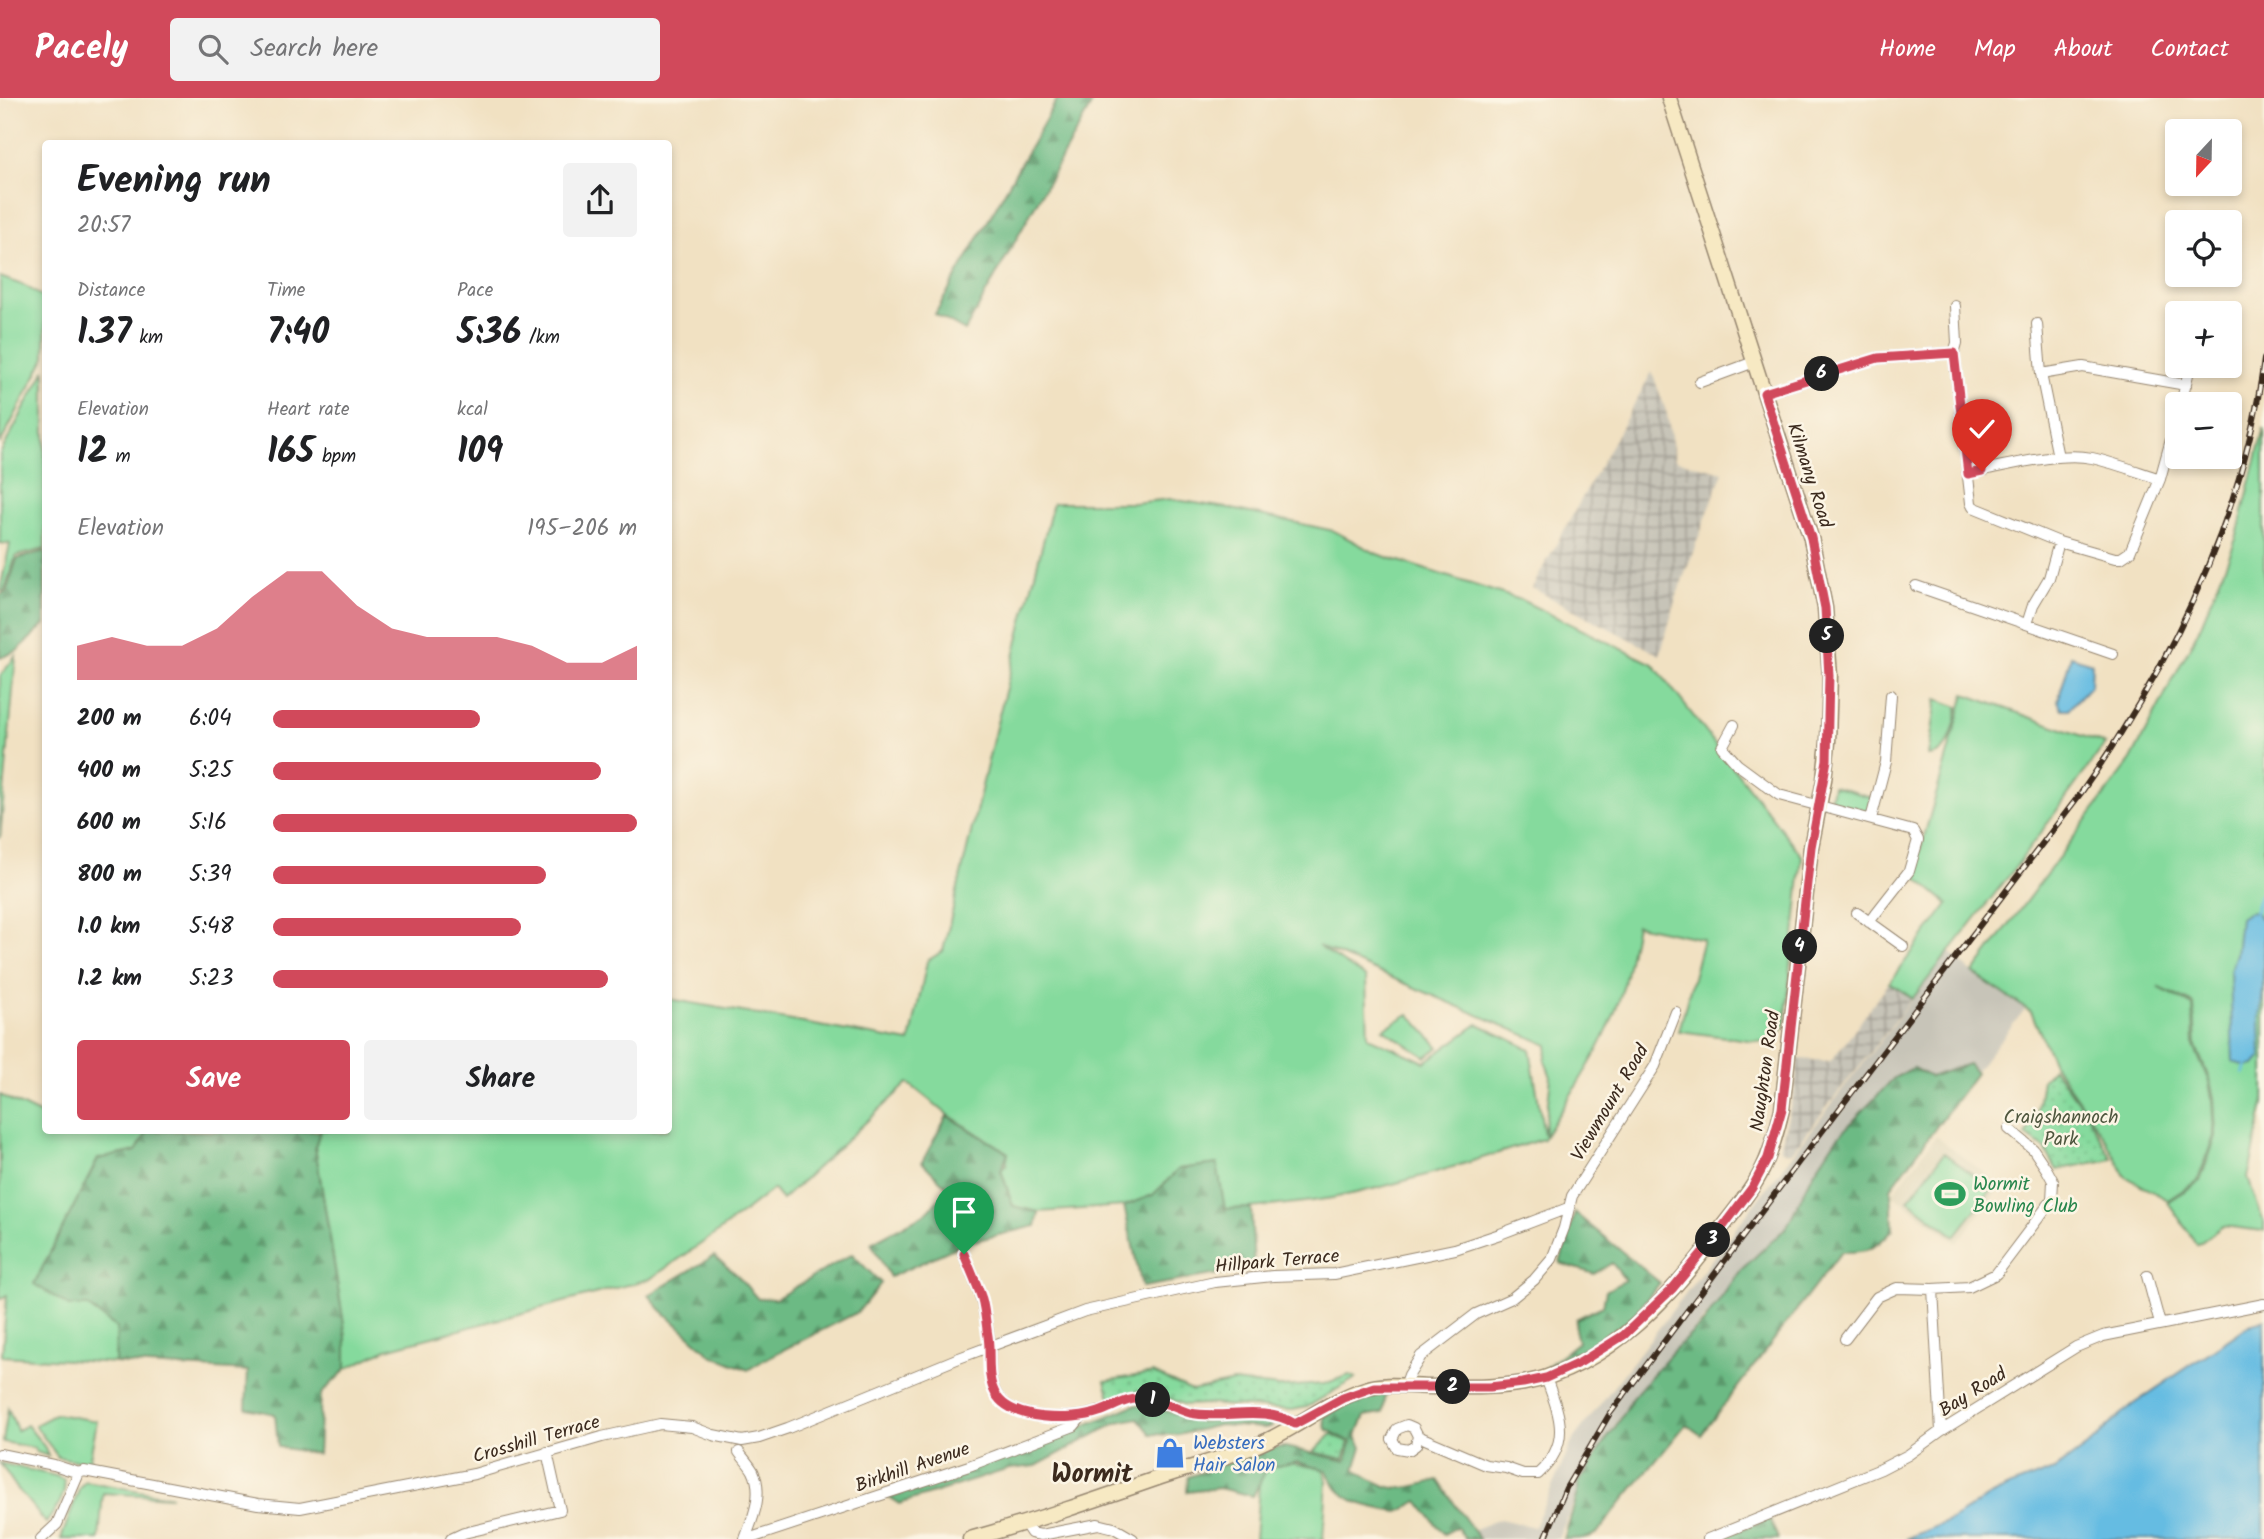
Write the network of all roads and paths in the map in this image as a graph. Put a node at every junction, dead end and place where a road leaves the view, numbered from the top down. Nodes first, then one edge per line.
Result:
1 (1669, 98) edge
2 (1955, 306) dead end
3 (2037, 324) dead end
4 (1954, 353) junction
5 (1754, 362) junction
6 (2041, 374) junction
7 (2187, 378) edge
8 (1700, 382) dead end
9 (2186, 385) junction
10 (2184, 392) edge
11 (1764, 393) junction
12 (2059, 457) junction
13 (2165, 461) edge
14 (1968, 474) junction
15 (2160, 479) junction
16 (2059, 542) junction
17 (1916, 586) dead end
18 (2027, 624) junction
19 (2113, 654) dead end
20 (1891, 695) dead end
21 (1734, 725) dead end
22 (1820, 799) junction
23 (1871, 819) junction
24 (1857, 913) dead end
25 (1869, 922) junction
26 (1903, 946) dead end
27 (1676, 1012) dead end
28 (2009, 1129) dead end
29 (1568, 1208) junction
30 (963, 1252) dead end
31 (2147, 1276) dead end
32 (1933, 1289) junction
33 (2264, 1304) edge
34 (2160, 1324) junction
35 (1845, 1339) dead end
36 (989, 1349) junction
37 (1546, 1378) junction
38 (1405, 1386) junction
39 (1082, 1416) junction
40 (1289, 1427) junction
41 (1941, 1431) junction
42 (1418, 1436) dead end
43 (547, 1452) junction
44 (739, 1452) dead end
45 (0, 1454) edge
46 (79, 1473) junction
47 (1025, 1524) junction
48 (44, 1538) edge
49 (452, 1539) edge
50 (747, 1539) edge
51 (970, 1539) edge
52 (1133, 1539) edge
53 (1708, 1539) edge

1 - 5 main road, Kilmany Road
2 - 4 street
3 - 6 street
4 - 11 street
4 - 14 street
5 - 8 street
5 - 11 main road, Kilmany Road
6 - 9 street
6 - 12 street
7 - 9 street
9 - 10 street
11 - 22 main road, Kilmany Road
12 - 14 street
12 - 15 street
13 - 15 street
14 - 16 street
15 - 16 street
16 - 18 street
17 - 18 street
18 - 19 street
20 - 23 street
21 - 22 street
22 - 23 street
22 - 37 main road, Naughton Road
23 - 25 street
24 - 25 street
25 - 26 street
27 - 29 street, Viewmount Road
28 - 32 street
29 - 36 street, Hillpark Terrace
29 - 38 street, Viewmount Road
30 - 36 street
31 - 34 street
32 - 35 street
32 - 41 street
33 - 34 street, Bay Road
34 - 41 street, Bay Road
36 - 39 street
36 - 43 street, Crosshill Terrace
37 - 38 main road, Naughton Road
37 - 42 street
38 - 40 main road, Naughton Road
39 - 40 street
39 - 50 street, Birkhill Avenue
40 - 47 main road, Naughton Road
41 - 53 street, Bay Road
43 - 46 street, Crosshill Terrace
43 - 49 street
44 - 50 street
45 - 46 street, Crosshill Terrace
46 - 48 street
47 - 51 main road, Naughton Road
47 - 52 street

